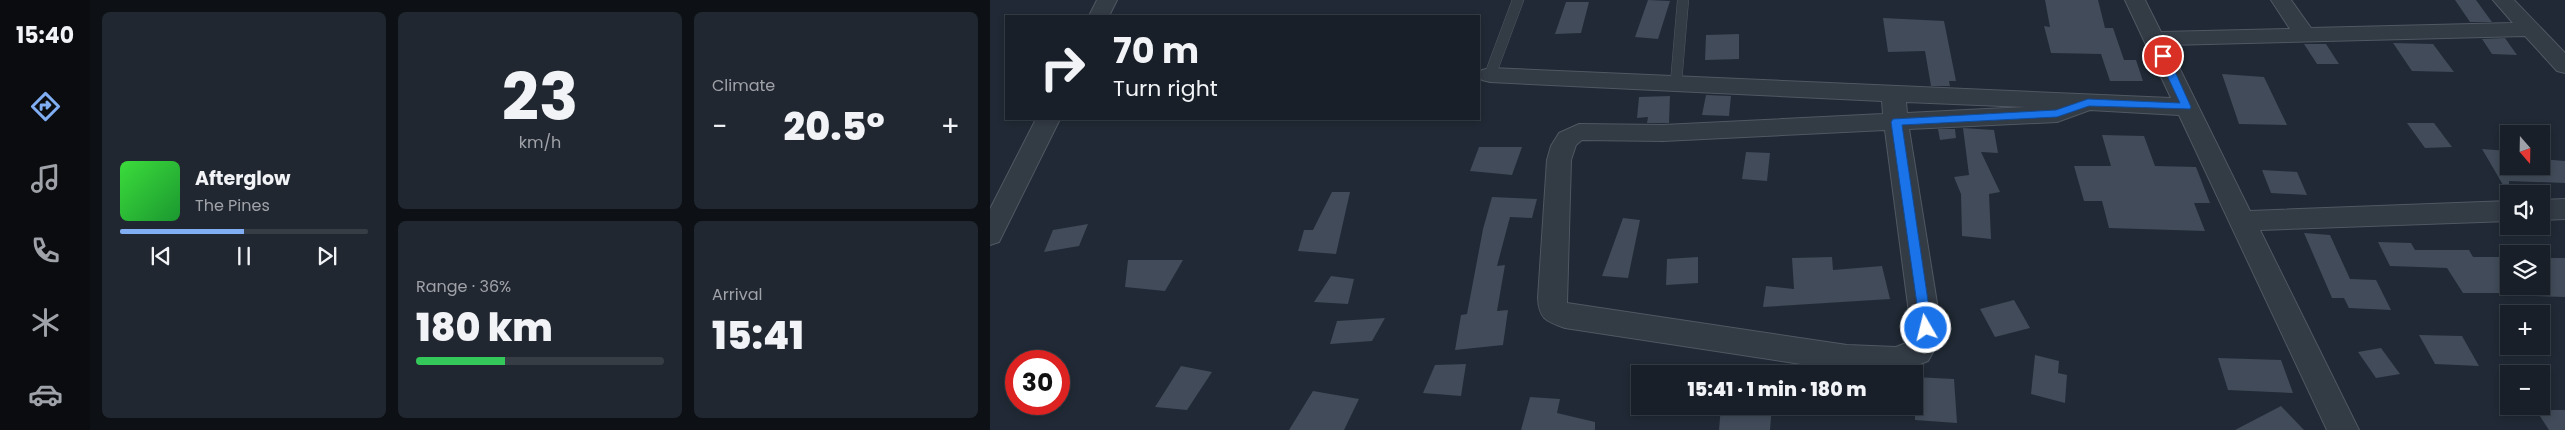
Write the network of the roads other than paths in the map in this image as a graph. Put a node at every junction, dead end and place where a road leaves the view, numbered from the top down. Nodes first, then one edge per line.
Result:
1 (1107, 0) edge
2 (1518, 0) edge
3 (1683, 0) edge
4 (2135, 0) edge
5 (2281, 0) edge
6 (2503, 0) edge
7 (1100, 15) edge
8 (2530, 29) junction
9 (2304, 34) junction
10 (2155, 39) junction
11 (2565, 66) edge
12 (1490, 75) joint
13 (1676, 83) junction
14 (1893, 93) junction
15 (2088, 102) junction
16 (2186, 107) junction
17 (1048, 120) edge
18 (1896, 122) junction
19 (2565, 209) edge
20 (2550, 210) edge
21 (2500, 211) edge
22 (2243, 221) junction
23 (990, 235) edge
24 (2343, 430) edge

1 - 7 street
2 - 12 lane
3 - 13 lane
4 - 10 street
5 - 9 street
6 - 8 street
8 - 9 street
8 - 11 street
9 - 10 street
10 - 16 street
12 - 13 street
13 - 14 street
14 - 15 street
14 - 18 street
15 - 16 street
15 - 18 street
16 - 22 street
17 - 23 street
18 - 18 street
19 - 20 street
21 - 22 street
22 - 24 street

